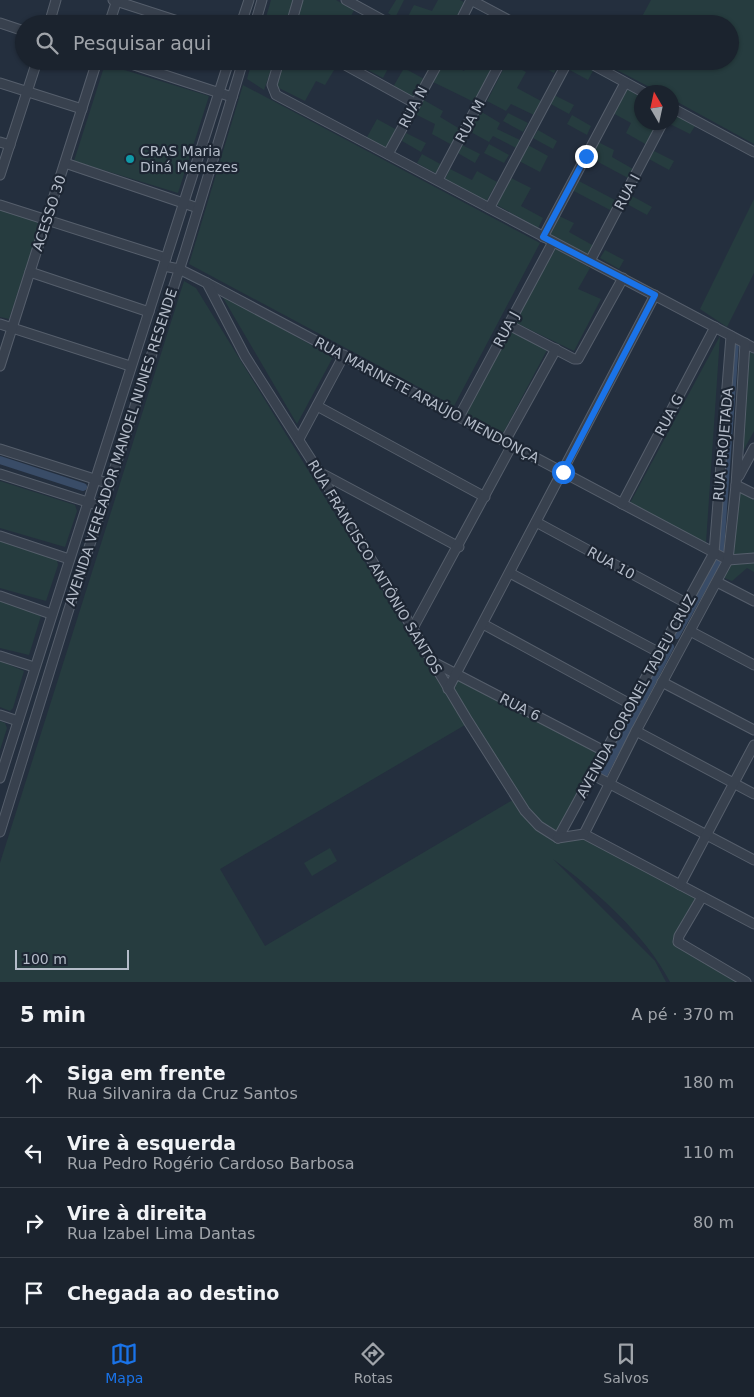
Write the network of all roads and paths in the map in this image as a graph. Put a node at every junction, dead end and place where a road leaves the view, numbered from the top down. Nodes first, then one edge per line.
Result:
1 (56, 0) edge
2 (115, 0) edge
3 (248, 0) edge
4 (262, 0) edge
5 (298, 0) edge
6 (346, 0) edge
7 (471, 0) edge
8 (52, 15) edge
9 (111, 15) edge
10 (160, 15) edge
11 (244, 15) edge
12 (258, 15) edge
13 (293, 15) edge
14 (374, 15) edge
15 (464, 15) edge
16 (499, 15) edge
17 (0, 23) edge
18 (15, 28) edge
19 (34, 70) edge
20 (94, 70) edge
21 (149, 70) edge
22 (226, 70) edge
23 (241, 70) edge
24 (276, 70) edge
25 (354, 70) edge
26 (434, 70) edge
27 (496, 70) edge
28 (563, 70) edge
29 (602, 70) edge
30 (0, 83) edge
31 (625, 83) junction
32 (634, 88) edge
33 (27, 91) junction
34 (219, 93) junction
35 (232, 97) junction
36 (416, 104) junction
37 (82, 109) junction
38 (679, 112) edge
39 (660, 130) edge
40 (0, 142) edge
41 (10, 145) junction
42 (754, 152) edge
43 (388, 154) junction
44 (65, 163) junction
45 (0, 175) edge
46 (438, 180) junction
47 (184, 203) junction
48 (0, 205) edge
49 (490, 207) junction
50 (198, 208) junction
51 (47, 220) junction
52 (543, 237) junction
53 (553, 242) junction
54 (590, 261) junction
55 (165, 262) junction
56 (179, 269) junction
57 (30, 272) junction
58 (623, 278) junction
59 (207, 283) junction
60 (655, 295) junction
61 (149, 312) junction
62 (0, 324) edge
63 (509, 325) junction
64 (715, 327) junction
65 (12, 328) junction
66 (731, 336) junction
67 (751, 346) edge
68 (556, 349) junction
69 (344, 355) junction
70 (0, 366) edge
71 (130, 366) junction
72 (317, 406) junction
73 (459, 416) junction
74 (299, 440) junction
75 (509, 443) junction
76 (754, 448) edge
77 (0, 449) edge
78 (319, 472) junction
79 (563, 472) junction
80 (0, 474) edge
81 (94, 479) junction
82 (737, 482) junction
83 (110, 484) junction
84 (754, 494) edge
85 (485, 497) junction
86 (87, 502) junction
87 (622, 504) junction
88 (103, 507) junction
89 (536, 522) junction
90 (0, 536) edge
91 (459, 547) junction
92 (714, 553) junction
93 (754, 558) edge
94 (69, 559) junction
95 (728, 560) junction
96 (510, 573) junction
97 (717, 582) junction
98 (0, 596) edge
99 (754, 601) edge
100 (686, 603) junction
101 (52, 614) junction
102 (483, 624) junction
103 (413, 628) junction
104 (690, 630) junction
105 (668, 638) junction
106 (682, 644) junction
107 (660, 653) junction
108 (0, 656) edge
109 (434, 663) junction
110 (754, 665) edge
111 (34, 667) junction
112 (456, 674) junction
113 (662, 682) junction
114 (448, 690) junction
115 (632, 705) junction
116 (0, 715) edge
117 (18, 721) junction
118 (754, 730) edge
119 (636, 731) junction
120 (754, 745) edge
121 (606, 752) junction
122 (593, 775) junction
123 (0, 776) edge
124 (17, 781) junction
125 (609, 783) junction
126 (734, 784) junction
127 (754, 794) edge
128 (0, 832) edge
129 (584, 834) junction
130 (706, 835) junction
131 (558, 838) junction
132 (754, 860) edge
133 (680, 885) junction
134 (702, 897) junction
135 (754, 924) edge
136 (746, 982) edge

1 - 8 street
2 - 9 street
2 - 10 street
3 - 11 street
4 - 12 street
5 - 13 street
6 - 14 street
7 - 15 street
7 - 16 street
17 - 18 street
19 - 33 street
20 - 37 street, ACESSO 30
21 - 34 street
22 - 34 street, AVENIDA VEREADOR MANOEL NUNES RESENDE
23 - 35 street, AVENIDA VEREADOR MANOEL NUNES RESENDE
24 - 43 street
25 - 36 street
26 - 36 street, RUA N
27 - 46 street, RUA M
28 - 49 street
29 - 31 street
30 - 33 street
31 - 32 street
31 - 52 street
33 - 37 street
33 - 41 street
34 - 35 street
34 - 47 street, AVENIDA VEREADOR MANOEL NUNES RESENDE
35 - 50 street, AVENIDA VEREADOR MANOEL NUNES RESENDE
36 - 43 street, RUA N
37 - 44 street, ACESSO 30
38 - 42 street
39 - 54 street, RUA I
40 - 41 street
41 - 45 street
43 - 46 street
44 - 47 street
44 - 51 street, ACESSO 30
46 - 49 street
47 - 50 street
47 - 55 street, AVENIDA VEREADOR MANOEL NUNES RESENDE
48 - 51 street, RUA MARINETE ARAÚJO MENDONÇA
49 - 52 street
50 - 56 street, AVENIDA VEREADOR MANOEL NUNES RESENDE
51 - 55 street, RUA MARINETE ARAÚJO MENDONÇA
51 - 57 street, ACESSO 30
52 - 53 street
53 - 54 street
53 - 63 street, RUA J
54 - 58 street
55 - 56 street, RUA MARINETE ARAÚJO MENDONÇA
55 - 61 street, AVENIDA VEREADOR MANOEL NUNES RESENDE
56 - 59 street, RUA MARINETE ARAÚJO MENDONÇA
56 - 83 street, AVENIDA VEREADOR MANOEL NUNES RESENDE
57 - 61 street
57 - 65 street, ACESSO 30
58 - 60 street
58 - 68 street
59 - 69 street, RUA MARINETE ARAÚJO MENDONÇA
59 - 74 street, RUA FRANCISCO ANTÔNIO SANTOS
60 - 64 street
60 - 79 street
61 - 71 street, AVENIDA VEREADOR MANOEL NUNES RESENDE
62 - 65 street
63 - 68 street
63 - 73 street, RUA J
64 - 66 street
64 - 87 street, RUA G
65 - 70 street, ACESSO 30
65 - 71 street
66 - 67 street
66 - 92 street, RUA PROJETADA
67 - 82 street, RUA PROJETADA
68 - 75 street
69 - 72 street
69 - 73 street, RUA MARINETE ARAÚJO MENDONÇA
71 - 81 street, AVENIDA VEREADOR MANOEL NUNES RESENDE
72 - 74 street
72 - 85 street
73 - 75 street, RUA MARINETE ARAÚJO MENDONÇA
74 - 78 street, RUA FRANCISCO ANTÔNIO SANTOS
75 - 79 street, RUA MARINETE ARAÚJO MENDONÇA
75 - 85 street
76 - 82 street
77 - 81 street
78 - 91 street
78 - 103 street, RUA FRANCISCO ANTÔNIO SANTOS
79 - 87 street, RUA MARINETE ARAÚJO MENDONÇA
79 - 89 street
80 - 86 street
81 - 83 street
81 - 86 street, AVENIDA VEREADOR MANOEL NUNES RESENDE
82 - 84 street
82 - 95 street, RUA PROJETADA
83 - 88 street, AVENIDA VEREADOR MANOEL NUNES RESENDE
85 - 91 street
86 - 88 street
86 - 94 street, AVENIDA VEREADOR MANOEL NUNES RESENDE
87 - 92 street, RUA MARINETE ARAÚJO MENDONÇA
88 - 124 street, AVENIDA VEREADOR MANOEL NUNES RESENDE
89 - 96 street
89 - 100 street, RUA 10
90 - 94 street
91 - 103 street
92 - 95 street, RUA MARINETE ARAÚJO MENDONÇA
92 - 100 street, AVENIDA CORONEL TADEU CRUZ
93 - 95 street
94 - 101 street, AVENIDA VEREADOR MANOEL NUNES RESENDE
95 - 97 street, AVENIDA CORONEL TADEU CRUZ
96 - 102 street
96 - 107 street
97 - 99 street
97 - 104 street, AVENIDA CORONEL TADEU CRUZ
98 - 101 street
100 - 105 street, AVENIDA CORONEL TADEU CRUZ
101 - 111 street, AVENIDA VEREADOR MANOEL NUNES RESENDE
102 - 112 street
102 - 115 street
103 - 109 street, RUA FRANCISCO ANTÔNIO SANTOS
104 - 106 street, AVENIDA CORONEL TADEU CRUZ
104 - 110 street
105 - 106 street
105 - 107 street, AVENIDA CORONEL TADEU CRUZ
106 - 113 street, AVENIDA CORONEL TADEU CRUZ
107 - 115 street, AVENIDA CORONEL TADEU CRUZ
108 - 111 street
109 - 112 street, RUA 6
109 - 114 street, RUA FRANCISCO ANTÔNIO SANTOS
111 - 117 street, AVENIDA VEREADOR MANOEL NUNES RESENDE
112 - 114 street
112 - 121 street, RUA 6
113 - 118 street
113 - 119 street, AVENIDA CORONEL TADEU CRUZ
114 - 131 street, RUA FRANCISCO ANTÔNIO SANTOS
115 - 121 street, AVENIDA CORONEL TADEU CRUZ
116 - 117 street
117 - 123 street, AVENIDA VEREADOR MANOEL NUNES RESENDE
119 - 125 street, AVENIDA CORONEL TADEU CRUZ
119 - 126 street
120 - 126 street
121 - 122 street, AVENIDA CORONEL TADEU CRUZ
122 - 125 street
122 - 131 street, AVENIDA CORONEL TADEU CRUZ
123 - 124 street
124 - 128 street, AVENIDA VEREADOR MANOEL NUNES RESENDE
125 - 129 street, AVENIDA CORONEL TADEU CRUZ
125 - 130 street
126 - 127 street
126 - 130 street
129 - 131 street
129 - 133 street
130 - 132 street
130 - 133 street
133 - 134 street
134 - 135 street
134 - 136 street

